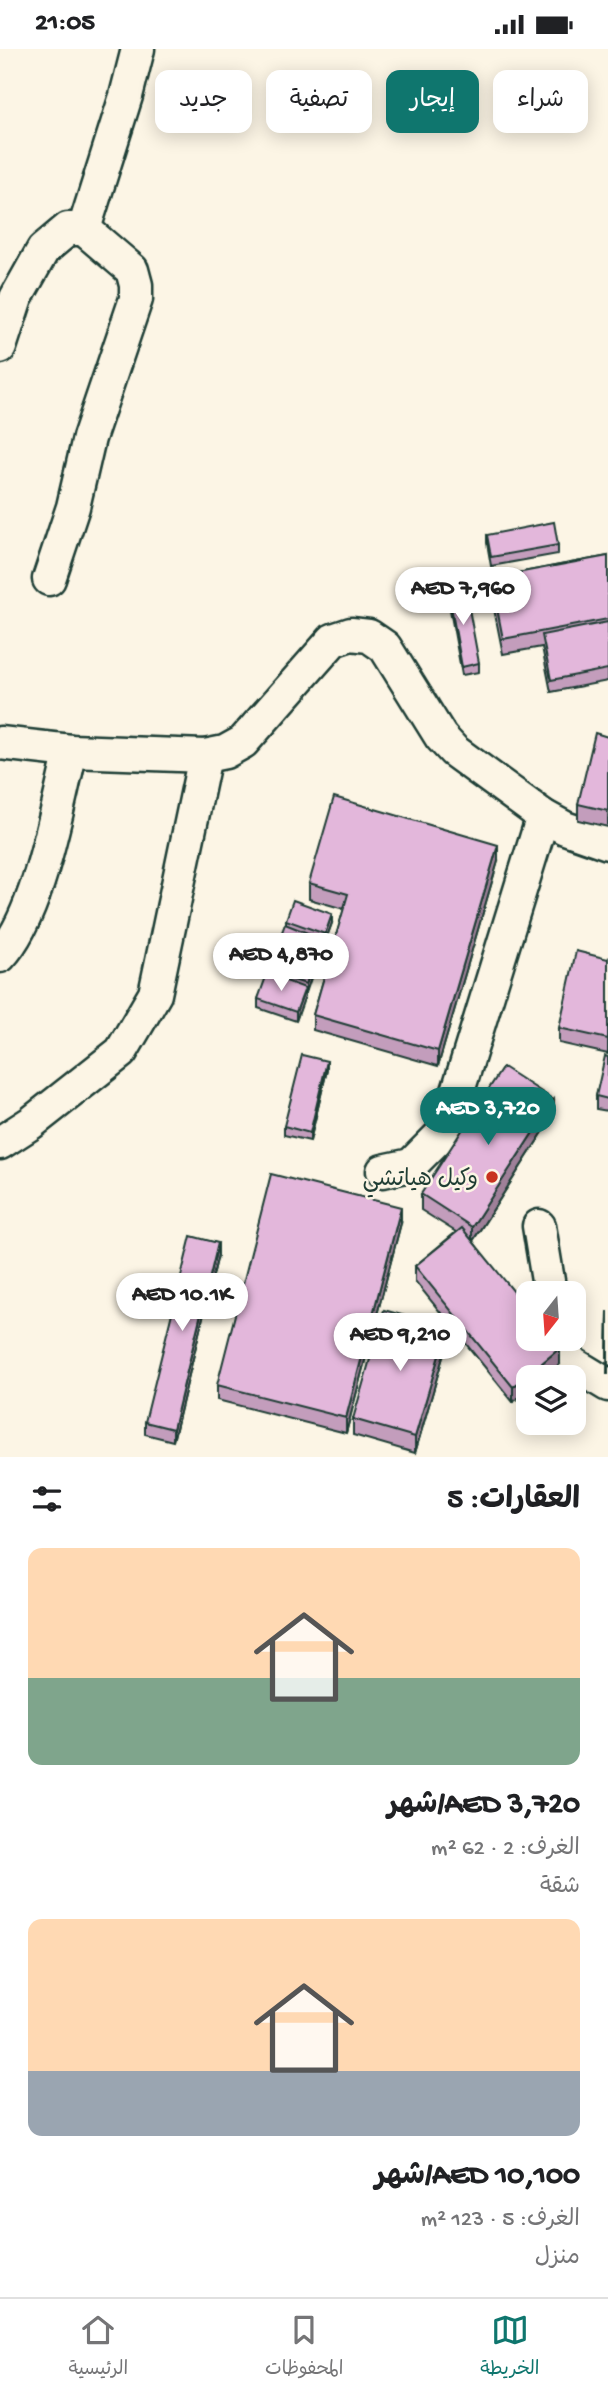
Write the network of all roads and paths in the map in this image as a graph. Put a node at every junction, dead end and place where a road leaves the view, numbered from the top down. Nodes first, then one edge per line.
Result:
1 (138, 49) edge
2 (84, 229) junction
3 (0, 347) edge
4 (49, 579) dead end
5 (0, 743) edge
6 (71, 751) junction
7 (205, 756) junction
8 (543, 816) junction
9 (608, 843) edge
10 (0, 955) edge
11 (0, 1143) edge
12 (383, 1171) dead end
13 (539, 1226) dead end
14 (548, 1281) edge
15 (566, 1351) edge
16 (608, 1385) edge

1 - 2 street
2 - 3 street
2 - 4 street
5 - 6 street
6 - 7 street
6 - 10 street
7 - 8 street
7 - 11 street
8 - 9 street
8 - 12 street
13 - 14 street
15 - 16 street

